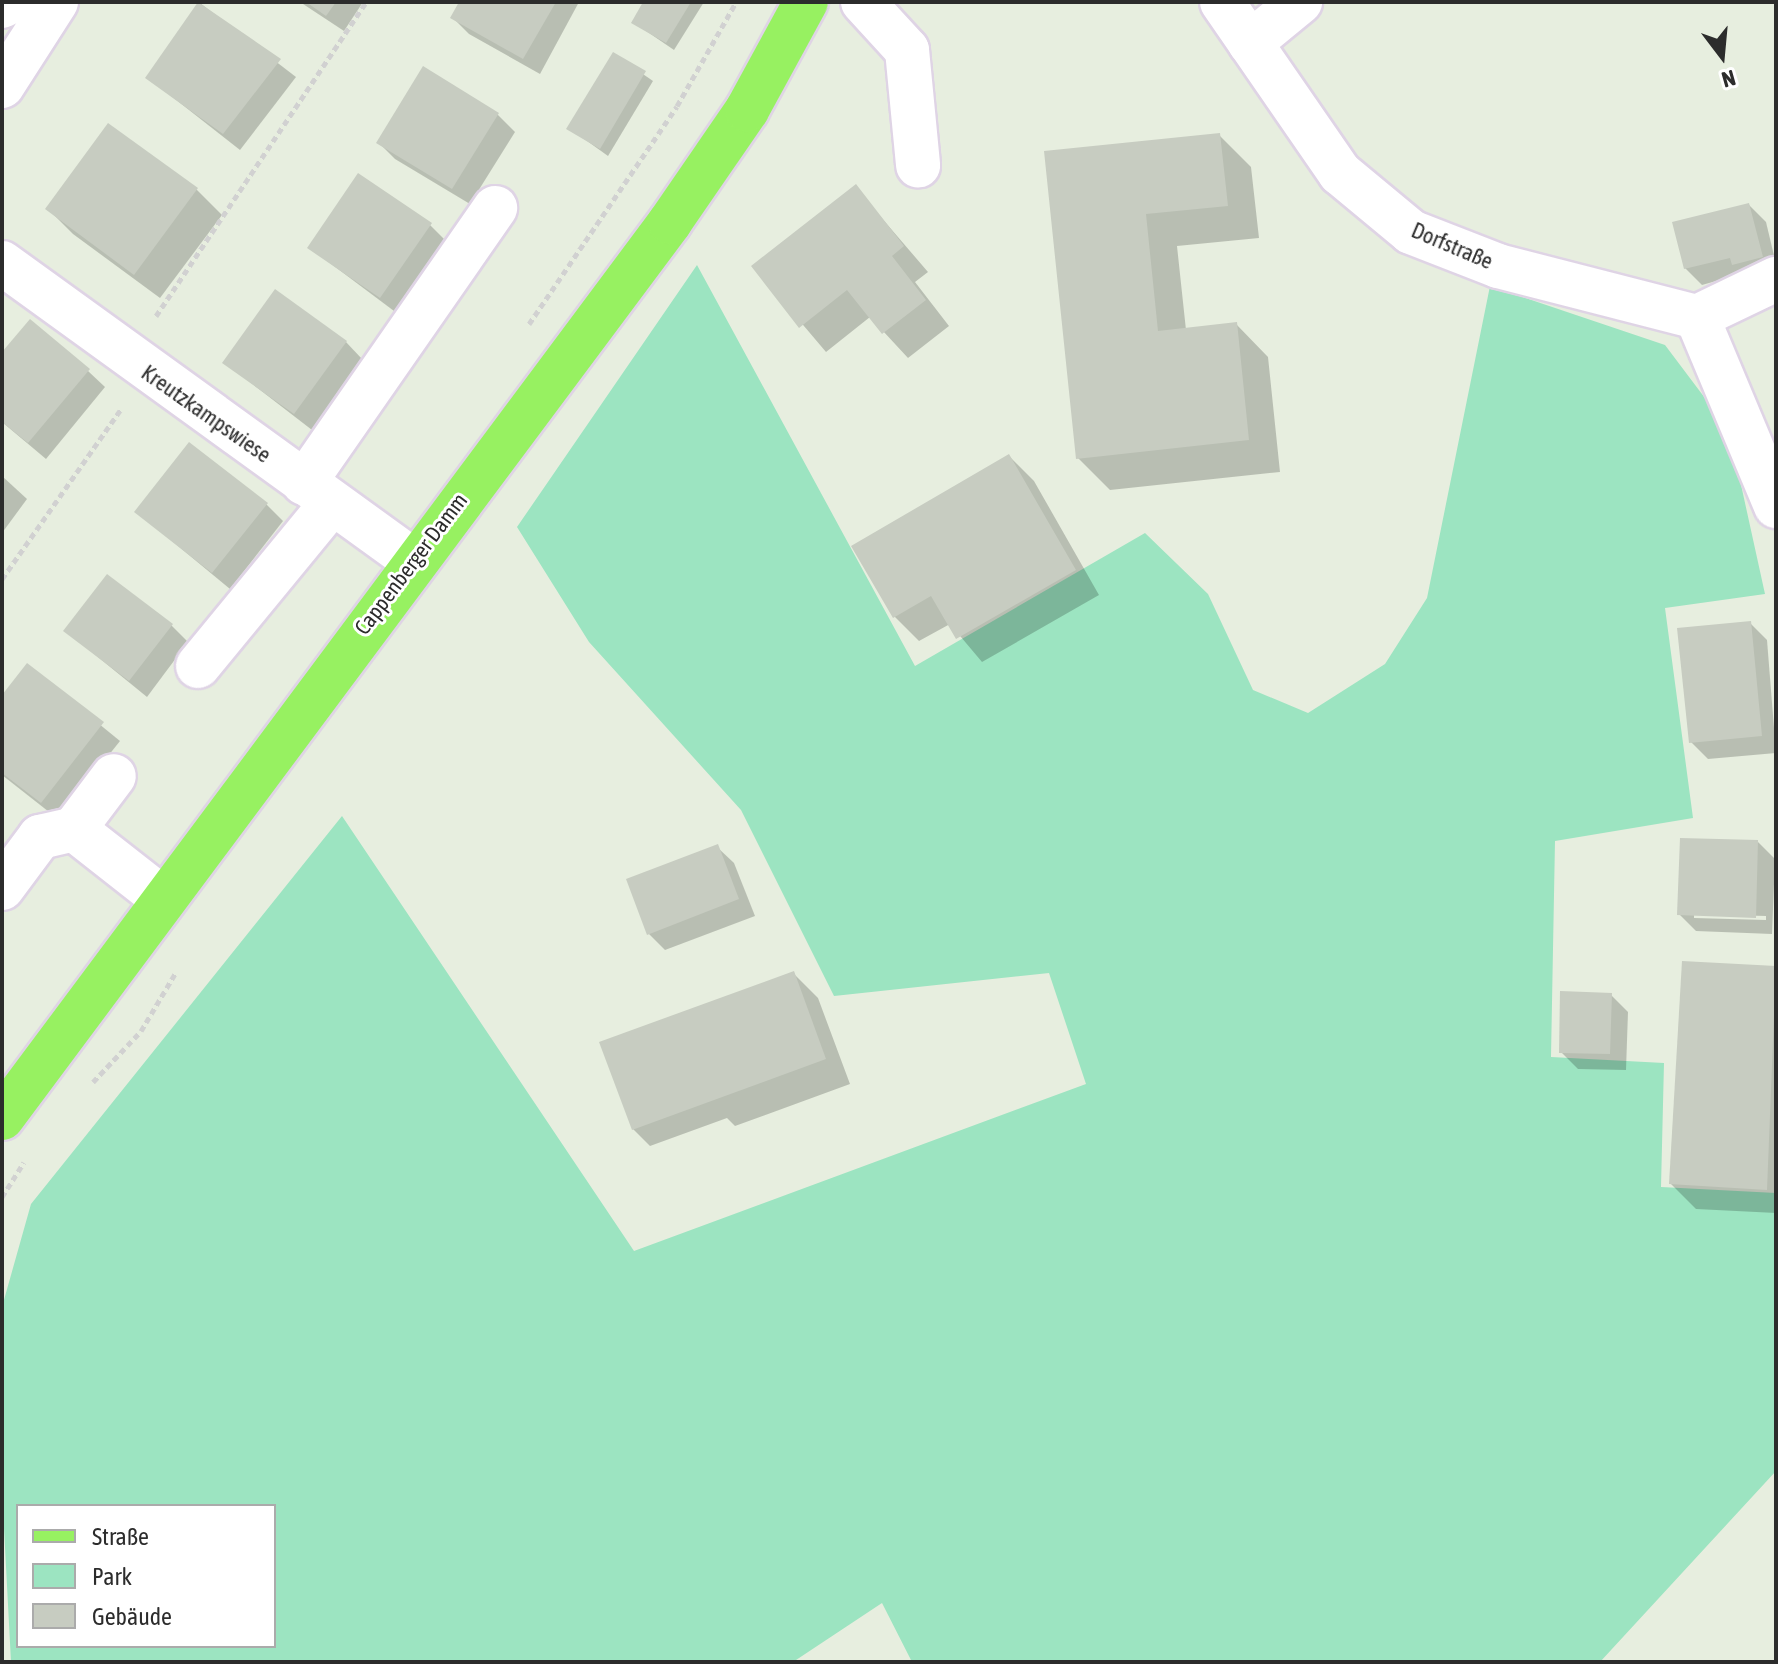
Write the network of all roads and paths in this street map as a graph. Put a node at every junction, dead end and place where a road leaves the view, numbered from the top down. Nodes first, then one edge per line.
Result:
1 (10, 2) edge
2 (56, 2) edge
3 (366, 2) edge
4 (736, 2) edge
5 (806, 2) edge
6 (863, 2) edge
7 (1222, 2) edge
8 (1300, 2) edge
9 (2, 6) edge
10 (1250, 43) junction
11 (2, 86) edge
12 (918, 165) dead end
13 (495, 208) dead end
14 (2, 263) edge
15 (1776, 279) edge
16 (1697, 317) junction
17 (522, 335) dead end
18 (147, 372) junction
19 (318, 493) junction
20 (1776, 506) edge
21 (414, 561) junction
22 (2, 579) edge
23 (198, 666) dead end
24 (114, 776) dead end
25 (74, 829) junction
26 (2, 888) edge
27 (162, 898) junction
28 (2, 1118) edge

1 - 9 street
2 - 11 street
3 - 18 path
4 - 17 path
5 - 21 main road, Cappenberger Damm
6 - 12 street
7 - 10 street, Dorfstraße
8 - 10 street
10 - 16 street, Dorfstraße
13 - 19 street
14 - 18 street, Kreutzkampswiese
15 - 16 street
16 - 20 street
18 - 19 street, Kreutzkampswiese
18 - 22 path
19 - 21 street, Kreutzkampswiese
19 - 23 street
21 - 27 main road, Cappenberger Damm
24 - 25 street
25 - 26 street
25 - 27 street
27 - 28 main road, Cappenberger Damm

